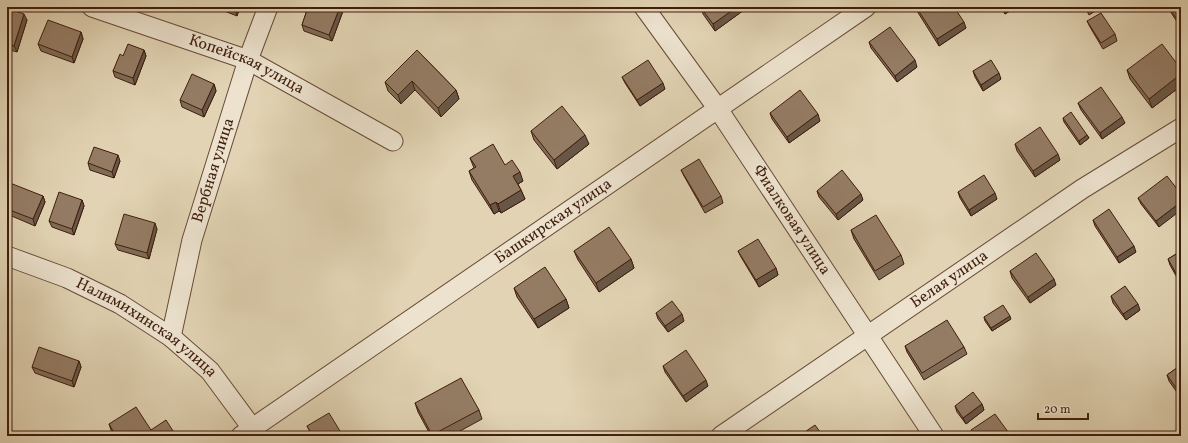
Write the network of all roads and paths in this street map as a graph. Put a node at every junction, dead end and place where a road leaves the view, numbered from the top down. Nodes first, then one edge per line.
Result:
1 (92, 7) edge
2 (268, 7) edge
3 (644, 7) edge
4 (866, 7) edge
5 (248, 60) junction
6 (718, 109) junction
7 (1181, 128) edge
8 (393, 141) dead end
9 (7, 256) edge
10 (866, 336) junction
11 (171, 337) junction
12 (251, 433) edge
13 (721, 436) edge
14 (934, 436) edge

1 - 5 street, Копейская улица
2 - 5 street, Вербная улица
3 - 6 street, Фиалковая улица
4 - 6 street, Башкирская улица
5 - 8 street, Копейская улица
5 - 11 street, Вербная улица
6 - 10 street, Фиалковая улица
6 - 12 street, Башкирская улица
7 - 10 street, Белая улица
9 - 11 street, Налимихинская улица
10 - 13 street, Белая улица
10 - 14 street, Фиалковая улица
11 - 12 street, Налимихинская улица

